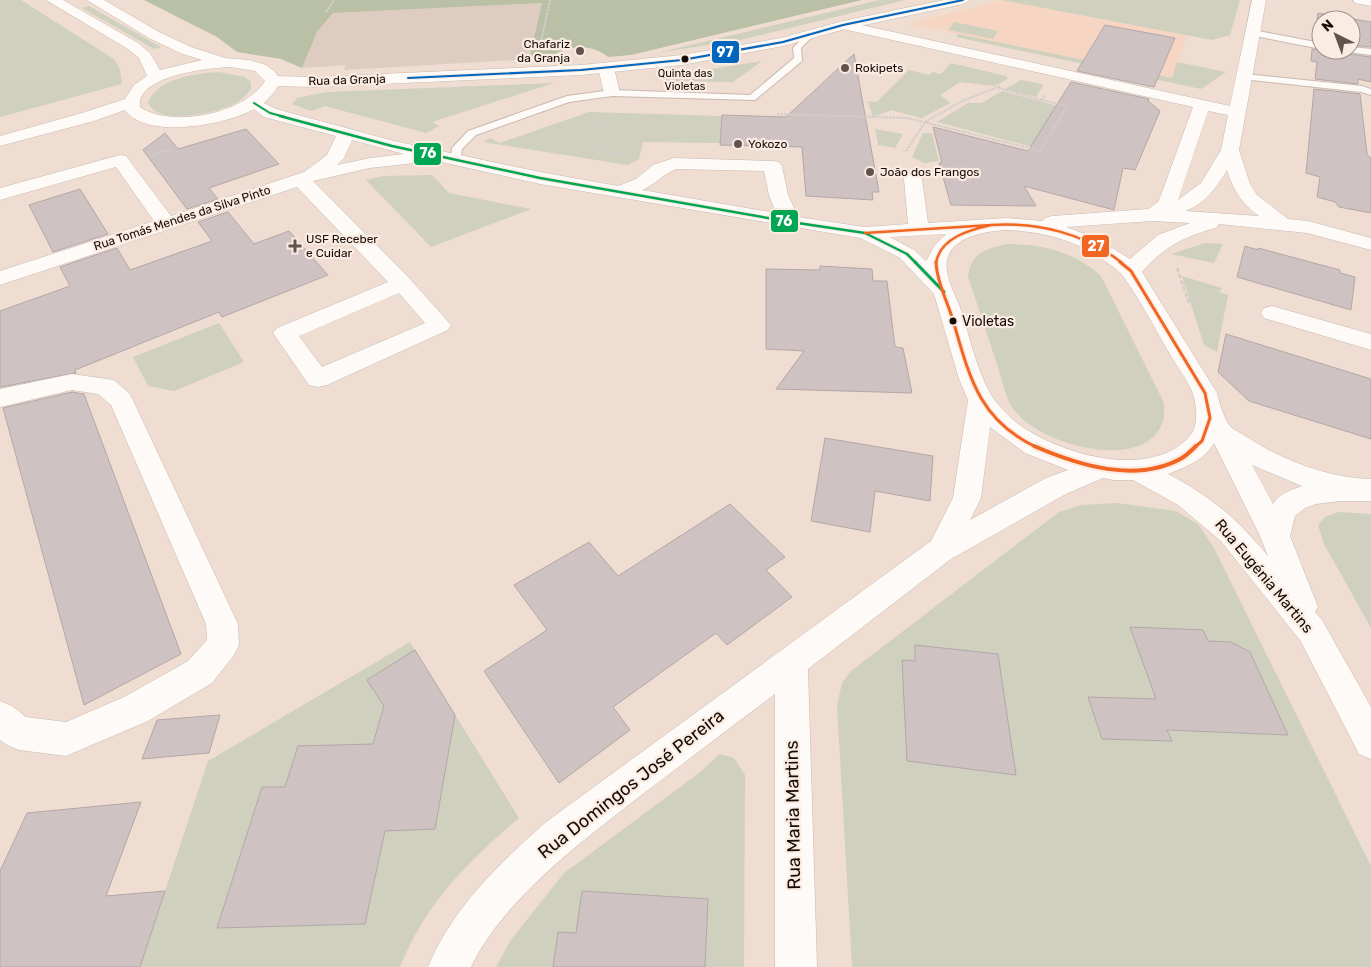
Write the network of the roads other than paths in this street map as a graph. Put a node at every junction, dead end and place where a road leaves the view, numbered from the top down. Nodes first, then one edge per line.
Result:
1 (52, 0) edge
2 (94, 0) edge
3 (930, 0) edge
4 (963, 0) edge
5 (1259, 0) edge
6 (1360, 0) edge
7 (1371, 2) edge
8 (866, 20) junction
9 (843, 26) junction
10 (1253, 33) junction
11 (810, 35) junction
12 (1311, 44) edge
13 (230, 62) junction
14 (606, 68) junction
15 (1245, 77) junction
16 (156, 78) junction
17 (270, 87) junction
18 (1371, 92) edge
19 (612, 93) junction
20 (254, 103) junction
21 (1202, 105) junction
22 (132, 106) junction
23 (1236, 112) junction
24 (227, 114) junction
25 (270, 114) junction
26 (346, 134) junction
27 (0, 141) edge
28 (1230, 150) junction
29 (437, 156) junction
30 (456, 160) junction
31 (305, 178) junction
32 (913, 179) dead end
33 (620, 192) junction
34 (0, 194) edge
35 (1153, 215) junction
36 (1235, 219) junction
37 (791, 222) junction
38 (166, 223) junction
39 (1025, 224) junction
40 (1282, 224) junction
41 (991, 225) junction
42 (919, 229) junction
43 (865, 233) junction
44 (1371, 244) edge
45 (1131, 271) junction
46 (0, 278) edge
47 (402, 284) junction
48 (944, 292) junction
49 (1272, 312) dead end
50 (1371, 342) edge
51 (0, 398) edge
52 (981, 400) junction
53 (1206, 402) junction
54 (1223, 435) junction
55 (1102, 467) junction
56 (1136, 469) junction
57 (1360, 489) edge
58 (1275, 536) junction
59 (941, 550) junction
60 (1311, 630) junction
61 (791, 662) junction
62 (0, 718) edge
63 (1371, 742) edge
64 (449, 967) edge
65 (796, 967) edge

1 - 16 street
2 - 13 street
3 - 8 street, Rua da Granja
4 - 8 street, Rua da Granja
5 - 10 street
6 - 7 street
8 - 9 street, Rua da Granja
9 - 11 street, Rua da Granja
9 - 21 street
10 - 12 lane
10 - 15 street
11 - 14 street, Rua da Granja
11 - 19 lane
13 - 16 street
13 - 17 street
14 - 17 street, Rua da Granja
14 - 19 street
15 - 18 lane
15 - 23 street
16 - 22 street
17 - 20 street
19 - 30 lane
20 - 24 street
20 - 25 street
21 - 23 street
21 - 35 street
22 - 24 street
22 - 27 street
23 - 28 street
24 - 25 street
25 - 26 street
26 - 29 street
26 - 31 street, Rua Tomás Mendes da Silva Pinto
28 - 35 street
28 - 40 street
29 - 30 street
29 - 31 street
30 - 33 street
31 - 38 street, Rua Tomás Mendes da Silva Pinto
31 - 47 street
32 - 42 street
33 - 37 street
33 - 37 street
34 - 38 street
35 - 36 street
35 - 39 street
36 - 40 street
36 - 45 street
37 - 43 street
38 - 46 street, Rua Tomás Mendes da Silva Pinto
39 - 41 street
39 - 45 street
40 - 44 street
41 - 42 street
41 - 48 street
42 - 43 street
43 - 48 street
45 - 53 street
47 - 47 street
48 - 52 street
49 - 50 street
51 - 62 street
52 - 55 street
52 - 59 street
53 - 54 street
53 - 56 street
54 - 57 street
54 - 58 street
55 - 56 street
55 - 59 street, Rua Domingos José Pereira
56 - 60 street, Rua Eugénia Martins
57 - 58 street
58 - 60 street
59 - 61 street, Rua Domingos José Pereira
60 - 63 street, Rua Eugénia Martins
61 - 64 street, Rua Domingos José Pereira
61 - 65 street, Rua Maria Martins

